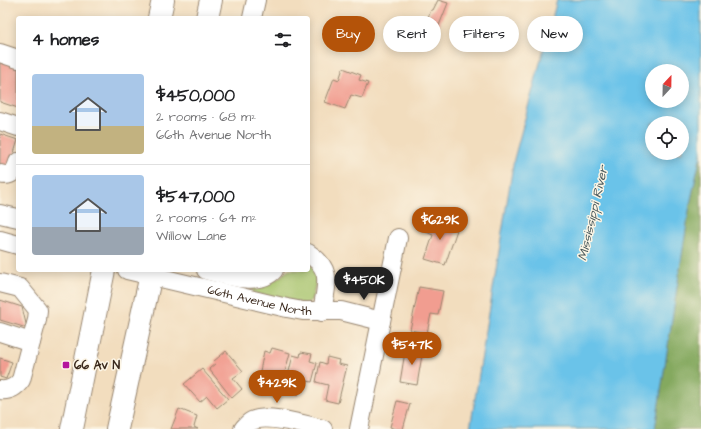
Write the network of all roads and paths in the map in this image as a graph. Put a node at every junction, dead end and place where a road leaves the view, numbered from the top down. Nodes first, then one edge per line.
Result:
1 (163, 0) edge
2 (211, 0) edge
3 (256, 0) edge
4 (159, 16) edge
5 (207, 16) edge
6 (252, 16) edge
7 (0, 53) edge
8 (16, 57) edge
9 (0, 121) edge
10 (16, 125) edge
11 (16, 168) edge
12 (0, 174) edge
13 (0, 214) edge
14 (16, 218) edge
15 (398, 238) dead end
16 (0, 240) edge
17 (16, 244) edge
18 (310, 255) edge
19 (104, 272) edge
20 (214, 272) edge
21 (272, 272) edge
22 (152, 273) edge
23 (0, 283) edge
24 (322, 312) junction
25 (381, 321) junction
26 (0, 332) edge
27 (31, 342) junction
28 (0, 390) edge
29 (72, 429) edge
30 (117, 429) edge
31 (243, 429) edge
32 (323, 429) edge
33 (359, 429) edge

1 - 4 highway
2 - 5 highway
3 - 6 street
7 - 8 street
9 - 10 street
11 - 12 street
13 - 14 street
15 - 25 street
16 - 17 street
18 - 24 street, 66th Avenue North
19 - 29 highway
20 - 21 street, 66th Avenue North
22 - 24 street, 66th Avenue North
22 - 30 highway
23 - 27 street
24 - 25 street, 66th Avenue North
25 - 33 street
26 - 27 street
27 - 28 street
31 - 32 street

